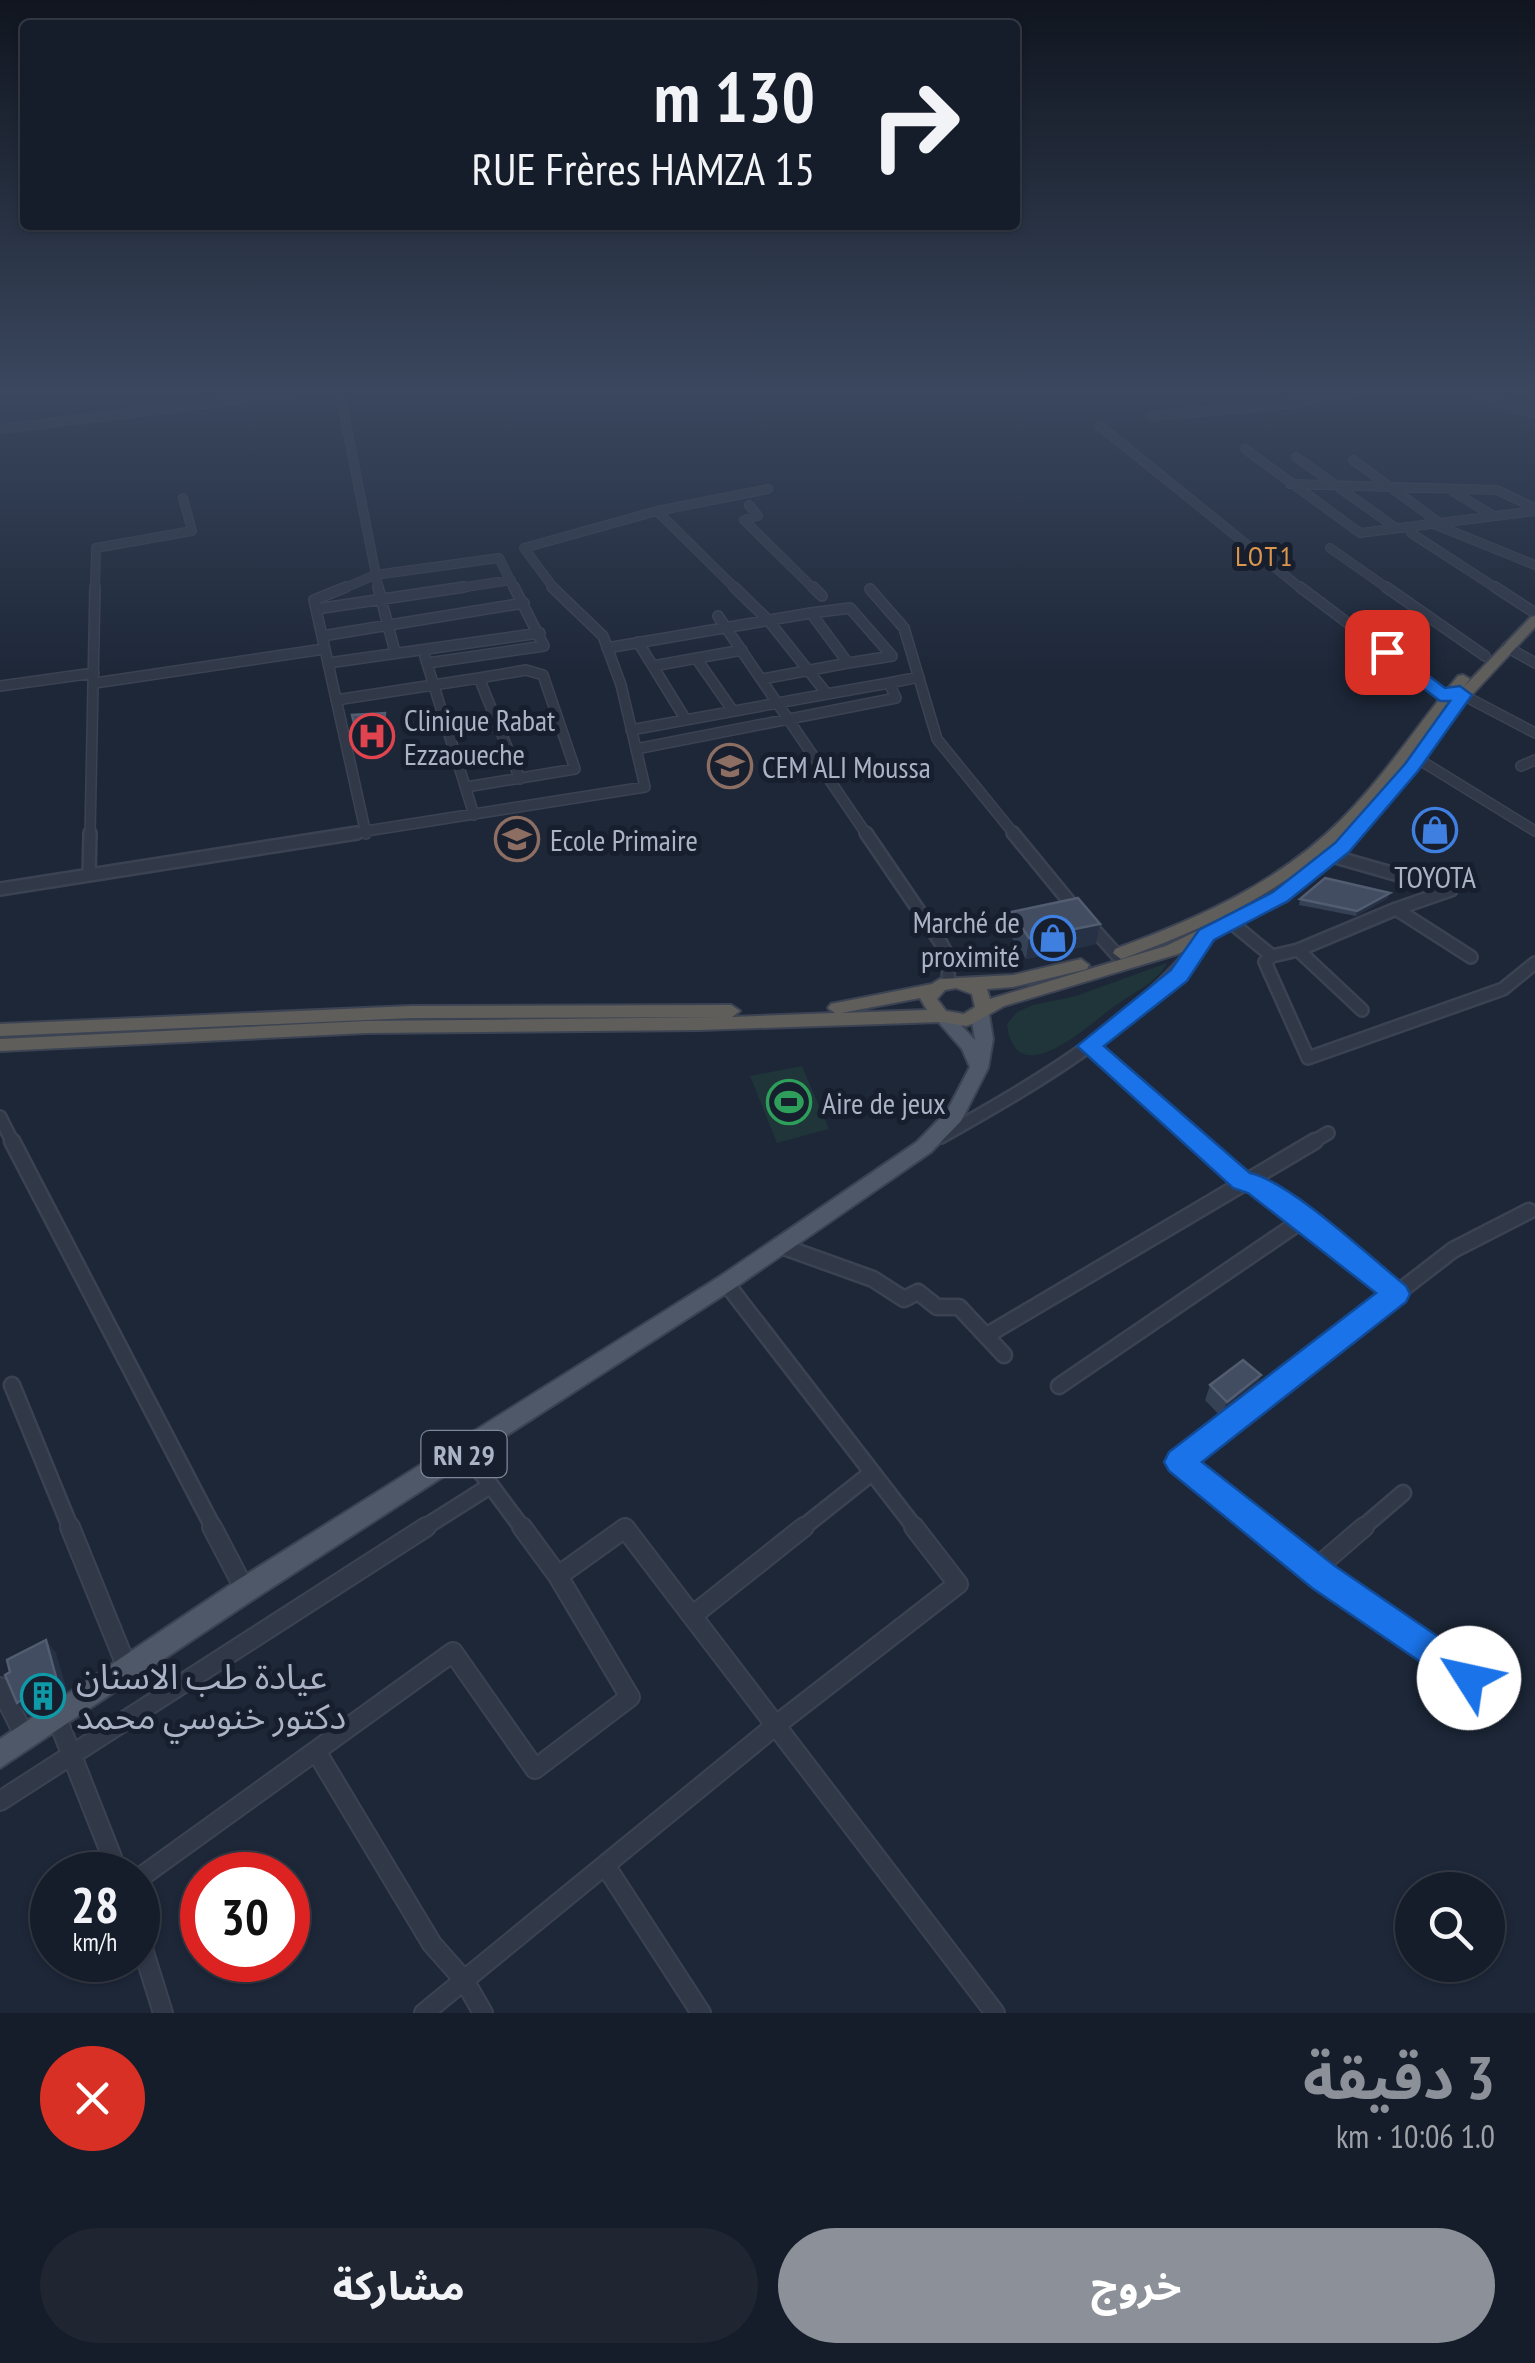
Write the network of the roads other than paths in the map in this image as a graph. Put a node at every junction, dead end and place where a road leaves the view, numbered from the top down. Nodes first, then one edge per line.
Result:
1 (358, 487) edge
2 (1176, 487) edge
3 (1294, 487) edge
4 (1338, 487) edge
5 (1387, 487) edge
6 (1415, 487) edge
7 (1447, 488) junction
8 (768, 490) dead end
9 (183, 498) dead end
10 (749, 505) dead end
11 (1535, 510) edge
12 (657, 511) junction
13 (1519, 514) junction
14 (1492, 515) junction
15 (1434, 522) junction
16 (1535, 523) edge
17 (1396, 528) junction
18 (1411, 533) dead end
19 (1330, 548) dead end
20 (1535, 565) edge
21 (375, 576) junction
22 (512, 580) junction
23 (870, 589) dead end
24 (415, 594) junction
25 (822, 596) dead end
26 (383, 600) junction
27 (524, 604) junction
28 (316, 609) junction
29 (810, 613) junction
30 (1534, 613) edge
31 (718, 616) dead end
32 (424, 620) junction
33 (768, 620) junction
34 (390, 626) junction
35 (726, 627) junction
36 (540, 633) junction
37 (322, 636) junction
38 (638, 642) junction
39 (608, 648) junction
40 (1507, 648) junction
41 (324, 649) junction
42 (742, 650) junction
43 (423, 651) junction
44 (395, 652) junction
45 (914, 652) junction
46 (892, 656) junction
47 (1485, 656) junction
48 (696, 658) junction
49 (328, 663) junction
50 (1535, 663) edge
51 (428, 664) junction
52 (848, 664) junction
53 (652, 666) junction
54 (807, 671) junction
55 (94, 678) junction
56 (479, 678) junction
57 (919, 678) junction
58 (762, 679) junction
59 (889, 683) junction
60 (434, 684) junction
61 (0, 686) edge
62 (827, 694) junction
63 (1454, 694) junction
64 (336, 700) junction
65 (779, 703) junction
66 (734, 712) junction
67 (557, 718) junction
68 (686, 720) junction
69 (790, 721) junction
70 (500, 726) junction
71 (631, 730) junction
72 (449, 733) junction
73 (1535, 733) edge
74 (636, 750) junction
75 (1418, 758) junction
76 (1535, 760) edge
77 (1521, 766) dead end
78 (520, 779) junction
79 (466, 788) junction
80 (474, 815) junction
81 (1535, 831) edge
82 (366, 834) junction
83 (1332, 856) junction
84 (89, 875) junction
85 (0, 889) edge
86 (1396, 909) junction
87 (1233, 924) junction
88 (1207, 935) junction
89 (1298, 950) junction
90 (1118, 954) junction
91 (1272, 956) junction
92 (1470, 957) dead end
93 (1535, 964) edge
94 (949, 985) junction
95 (1362, 1010) dead end
96 (982, 1011) junction
97 (942, 1017) junction
98 (0, 1030) edge
99 (0, 1045) edge
100 (1089, 1046) junction
101 (979, 1068) junction
102 (0, 1118) edge
103 (1328, 1133) dead end
104 (924, 1146) junction
105 (1242, 1182) junction
106 (1529, 1211) dead end
107 (1304, 1220) junction
108 (781, 1246) junction
109 (726, 1282) junction
110 (1396, 1294) junction
111 (989, 1334) junction
112 (1004, 1355) dead end
113 (12, 1384) dead end
114 (1059, 1386) dead end
115 (466, 1452) junction
116 (869, 1474) junction
117 (490, 1486) junction
118 (1403, 1494) dead end
119 (1314, 1570) junction
120 (558, 1576) junction
121 (246, 1590) junction
122 (692, 1616) junction
123 (128, 1670) junction
124 (1469, 1678) dead end
125 (0, 1687) edge
126 (57, 1718) junction
127 (775, 1726) junction
128 (25, 1738) junction
129 (316, 1751) junction
130 (72, 1754) junction
131 (0, 1755) edge
132 (0, 1802) edge
133 (110, 1852) edge
134 (160, 1863) edge
135 (605, 1865) junction
136 (464, 1980) junction
137 (153, 1982) edge
138 (162, 2013) edge
139 (424, 2013) edge
140 (484, 2013) edge
141 (701, 2013) edge
142 (996, 2013) edge

1 - 21 street
2 - 63 street
3 - 17 street
4 - 17 street
5 - 15 street
6 - 7 street
7 - 11 street
7 - 14 street
8 - 12 street
9 - 55 street
10 - 25 street
11 - 13 street
12 - 33 street
12 - 39 street
13 - 14 street
13 - 16 street
14 - 15 street
15 - 17 street
15 - 20 street
18 - 30 street
19 - 47 street
21 - 22 street
21 - 26 street
21 - 28 street
22 - 24 street
22 - 27 street
23 - 45 street
24 - 26 street
24 - 32 street
26 - 28 street
26 - 34 street
27 - 32 street
27 - 36 street
28 - 37 street
29 - 33 street
29 - 46 street
29 - 52 street
30 - 40 highway
30 - 47 highway
31 - 35 street
32 - 34 street
33 - 35 street
33 - 54 street
34 - 37 street
34 - 44 street
35 - 38 street
35 - 42 street
36 - 43 street
36 - 51 street
37 - 41 street
38 - 39 street
38 - 53 street
39 - 71 street
40 - 50 street
40 - 63 highway
41 - 49 street
41 - 55 street
42 - 48 street
42 - 58 street
43 - 44 street
43 - 51 street
44 - 49 street
45 - 46 street
45 - 57 street
46 - 52 street
47 - 63 highway
48 - 53 street
48 - 66 street
49 - 64 street
51 - 60 street
52 - 54 street
53 - 68 street
54 - 58 street
54 - 62 street
55 - 61 street
55 - 84 street
56 - 60 street
56 - 67 street
56 - 70 street
57 - 59 street
57 - 90 street
58 - 65 street
59 - 62 street
59 - 69 street
60 - 64 street
60 - 72 street
62 - 65 street
63 - 73 street
63 - 75 highway
63 - 90 highway
64 - 82 street
65 - 66 street
65 - 69 street
66 - 68 street
67 - 70 street
67 - 78 street
68 - 71 street
69 - 74 street
69 - 94 street
70 - 72 street
70 - 78 street
71 - 74 street
72 - 79 street
74 - 80 street
75 - 81 street
75 - 83 highway
76 - 77 street
78 - 79 street
79 - 80 street
80 - 82 street
82 - 84 street
83 - 86 street
83 - 87 highway
84 - 85 street
86 - 89 street
86 - 92 street
87 - 88 highway
87 - 91 street
88 - 96 highway
88 - 100 street
89 - 91 street
89 - 95 street
90 - 94 highway
91 - 93 street
94 - 96 highway
94 - 97 highway
94 - 98 highway
96 - 97 highway
96 - 101 main road
97 - 99 highway
97 - 101 main road
100 - 104 street
100 - 105 street
101 - 104 main road, RN 29
102 - 121 street
103 - 105 street
104 - 108 main road, RN 29
105 - 107 street
105 - 111 street
106 - 110 street
107 - 110 street
107 - 114 street
108 - 109 main road, RN 29
108 - 111 street
109 - 115 main road, RN 29
109 - 116 street
110 - 119 street
111 - 112 street
113 - 123 street
115 - 117 street
115 - 121 main road, RN 29
116 - 122 street
116 - 127 street
117 - 120 street
117 - 130 street
118 - 119 street
119 - 124 street
120 - 122 street
120 - 129 street
121 - 123 main road, RN 29
122 - 127 street
123 - 126 main road, RN 29
125 - 128 street
126 - 128 main road, RN 29
126 - 130 street
127 - 135 street
127 - 142 street
128 - 131 main road, RN 29
129 - 134 street
129 - 136 street
130 - 132 street
130 - 133 street
135 - 136 street
135 - 141 street
136 - 139 street
136 - 140 street
137 - 138 street

